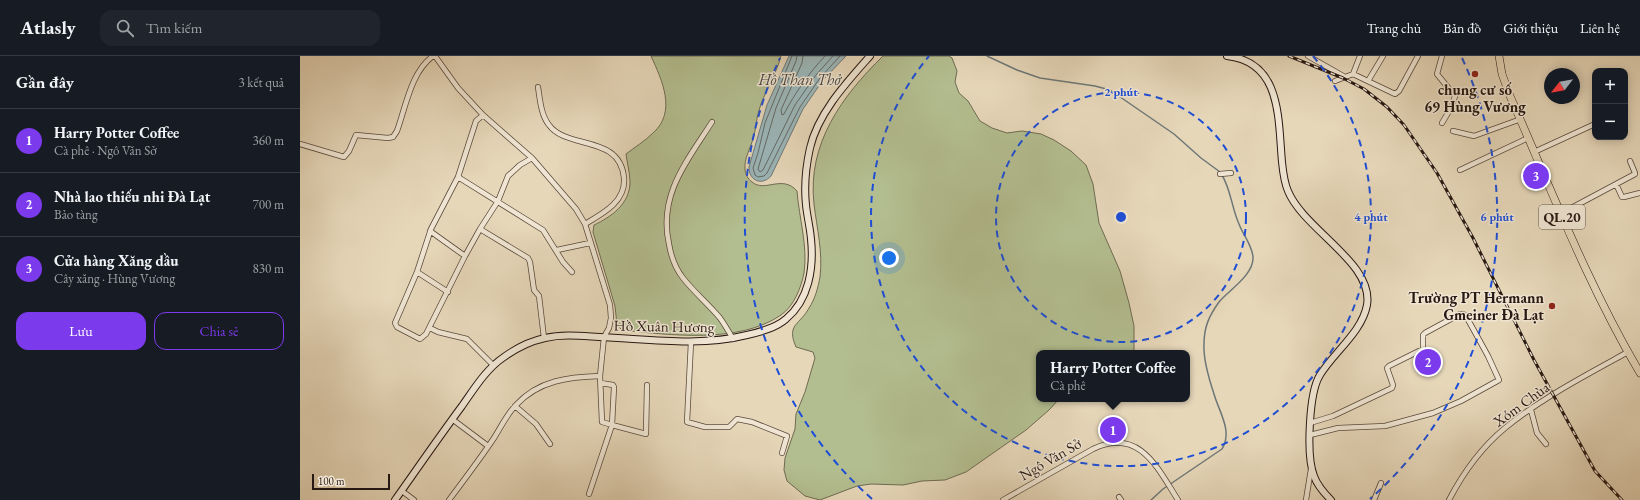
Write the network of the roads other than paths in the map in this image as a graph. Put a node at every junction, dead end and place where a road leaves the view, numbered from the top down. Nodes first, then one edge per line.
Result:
1 (434, 56) edge
2 (870, 56) edge
3 (1226, 56) edge
4 (1308, 56) edge
5 (1360, 56) edge
6 (1383, 56) edge
7 (1418, 56) edge
8 (1442, 56) edge
9 (1499, 56) edge
10 (1353, 74) junction
11 (1345, 77) junction
12 (1335, 81) dead end
13 (1368, 81) junction
14 (538, 87) dead end
15 (483, 116) junction
16 (1520, 119) junction
17 (712, 122) dead end
18 (1442, 123) dead end
19 (1592, 125) edge
20 (1453, 131) dead end
21 (1528, 138) junction
22 (300, 144) edge
23 (1534, 152) junction
24 (532, 158) junction
25 (1630, 160) dead end
26 (1460, 170) dead end
27 (1231, 173) dead end
28 (1220, 174) dead end
29 (458, 177) junction
30 (1616, 184) junction
31 (1640, 193) edge
32 (498, 201) junction
33 (1560, 214) junction
34 (585, 224) junction
35 (480, 229) junction
36 (430, 231) junction
37 (590, 243) junction
38 (557, 250) junction
39 (465, 256) junction
40 (417, 272) junction
41 (572, 272) dead end
42 (448, 292) junction
43 (430, 328) junction
44 (604, 337) junction
45 (544, 338) junction
46 (733, 339) junction
47 (691, 342) junction
48 (1628, 352) junction
49 (493, 365) junction
50 (1640, 373) edge
51 (600, 376) junction
52 (601, 383) junction
53 (647, 385) dead end
54 (515, 406) junction
55 (1531, 410) junction
56 (452, 419) junction
57 (1310, 423) junction
58 (612, 425) junction
59 (1310, 435) junction
60 (550, 444) dead end
61 (1546, 444) dead end
62 (488, 446) junction
63 (782, 453) dead end
64 (1311, 469) junction
65 (1381, 483) dead end
66 (402, 491) junction
67 (589, 494) dead end
68 (395, 500) edge
69 (414, 500) edge
70 (449, 500) edge
71 (1003, 500) edge
72 (1178, 500) edge
73 (1306, 500) edge
74 (1331, 500) edge
75 (1374, 500) edge
76 (1449, 500) edge

1 - 15 street
1 - 22 street
2 - 46 main road, Hồ Xuân Hương
3 - 57 main road
4 - 11 street
5 - 10 street
6 - 13 street
7 - 13 street
8 - 18 street
9 - 16 highway, QL.20
10 - 11 street
10 - 13 street
11 - 12 street
14 - 34 street
15 - 24 street
15 - 29 street
16 - 20 street
16 - 21 highway, QL.20
17 - 46 street
19 - 23 street
21 - 23 highway, QL.20
21 - 26 street
23 - 33 highway, QL.20
24 - 32 street
24 - 34 street
25 - 30 street
27 - 28 street
29 - 32 street
29 - 36 street
30 - 31 street
30 - 33 street
32 - 35 street
32 - 38 street
33 - 48 highway, QL.20
34 - 37 street
35 - 39 street
35 - 45 street
36 - 39 street
36 - 40 street
37 - 38 street
37 - 44 street
38 - 41 street
39 - 42 street
40 - 42 street
40 - 43 street
42 - 43 street
43 - 49 street
44 - 45 main road, Hồ Xuân Hương
44 - 47 main road, Hồ Xuân Hương
44 - 51 street
45 - 49 main road, Hồ Xuân Hương
46 - 47 main road, Hồ Xuân Hương
47 - 63 street
48 - 50 highway, QL.20
48 - 55 street, Xóm Chùa
49 - 56 main road, Hồ Xuân Hương
51 - 52 street
51 - 54 street
52 - 58 street
52 - 58 street
53 - 58 street
54 - 60 street
54 - 62 street
55 - 61 street
55 - 76 street, Xóm Chùa
56 - 62 street
56 - 66 main road, Hồ Xuân Hương
57 - 59 main road
57 - 59 street
58 - 67 street
59 - 64 main road
62 - 70 street
64 - 73 street
64 - 74 main road
65 - 75 street
66 - 68 main road, Hồ Xuân Hương
66 - 69 street
71 - 72 street, Ngô Văn Sở

